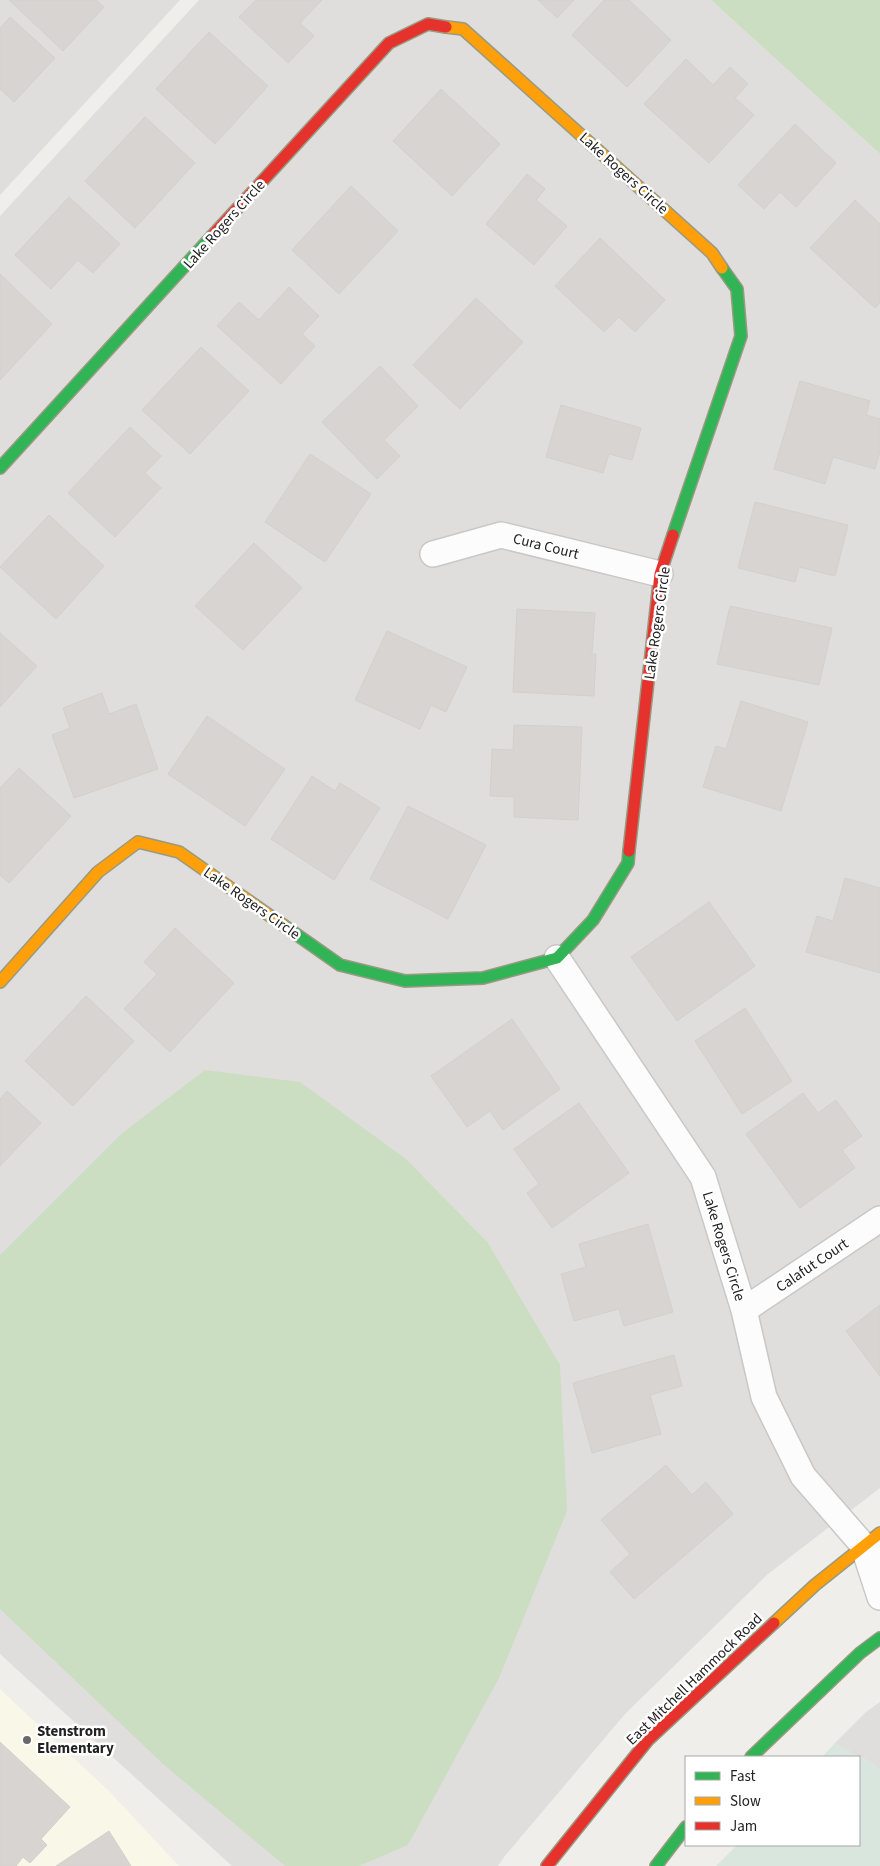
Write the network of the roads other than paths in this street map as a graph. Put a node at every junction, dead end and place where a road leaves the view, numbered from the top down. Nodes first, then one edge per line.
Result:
1 (0, 468) edge
2 (433, 554) dead end
3 (660, 574) junction
4 (557, 958) junction
5 (0, 982) edge
6 (880, 1220) edge
7 (744, 1310) junction
8 (874, 1544) edge
9 (880, 1597) edge
10 (880, 1638) edge
11 (752, 1756) edge
12 (685, 1828) edge
13 (547, 1866) edge
14 (656, 1866) edge

1 - 3 street, Lake Rogers Circle
2 - 3 street, Cura Court
3 - 4 street, Lake Rogers Circle
4 - 5 street, Lake Rogers Circle
4 - 7 street, Lake Rogers Circle
6 - 7 street, Calafut Court
7 - 8 street, Lake Rogers Circle
8 - 9 street
8 - 13 street, East Mitchell Hammock Road
10 - 11 street
12 - 14 street

